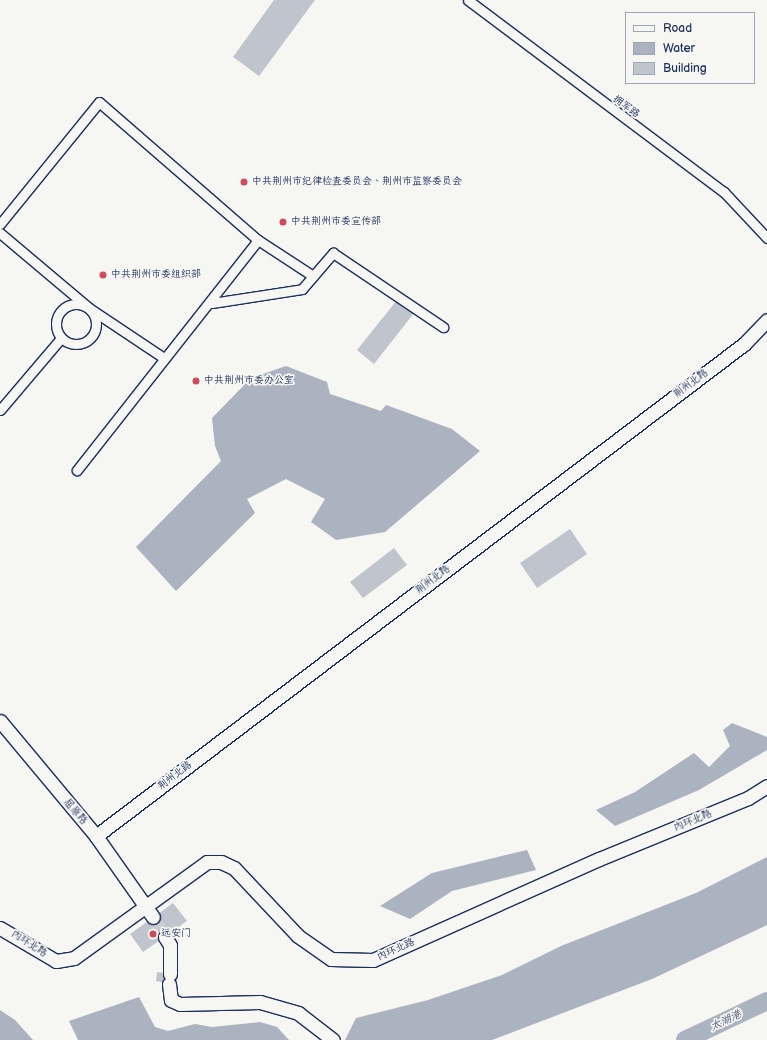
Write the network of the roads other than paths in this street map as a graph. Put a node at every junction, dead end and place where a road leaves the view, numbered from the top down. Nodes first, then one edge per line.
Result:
1 (468, 0) edge
2 (0, 224) edge
3 (0, 233) edge
4 (767, 238) edge
5 (258, 240) junction
6 (313, 276) junction
7 (212, 303) junction
8 (89, 308) junction
9 (767, 320) edge
10 (443, 327) dead end
11 (61, 338) junction
12 (164, 358) junction
13 (0, 410) edge
14 (77, 470) dead end
15 (0, 721) edge
16 (767, 786) edge
17 (96, 836) junction
18 (149, 912) junction
19 (0, 928) edge
20 (165, 937) tunnel mouth
21 (333, 1040) edge

1 - 4 street, 拥军路
2 - 5 street
3 - 8 street
5 - 6 street
5 - 7 street
6 - 7 street
6 - 10 street
7 - 12 street
8 - 11 street
8 - 11 street
8 - 12 street
9 - 17 street, 荆州北路
11 - 13 street
12 - 14 street
15 - 17 street, 屈原路
16 - 18 street, 内环北路
17 - 18 street, 屈原路
18 - 19 street, 内环北路
20 - 21 street

